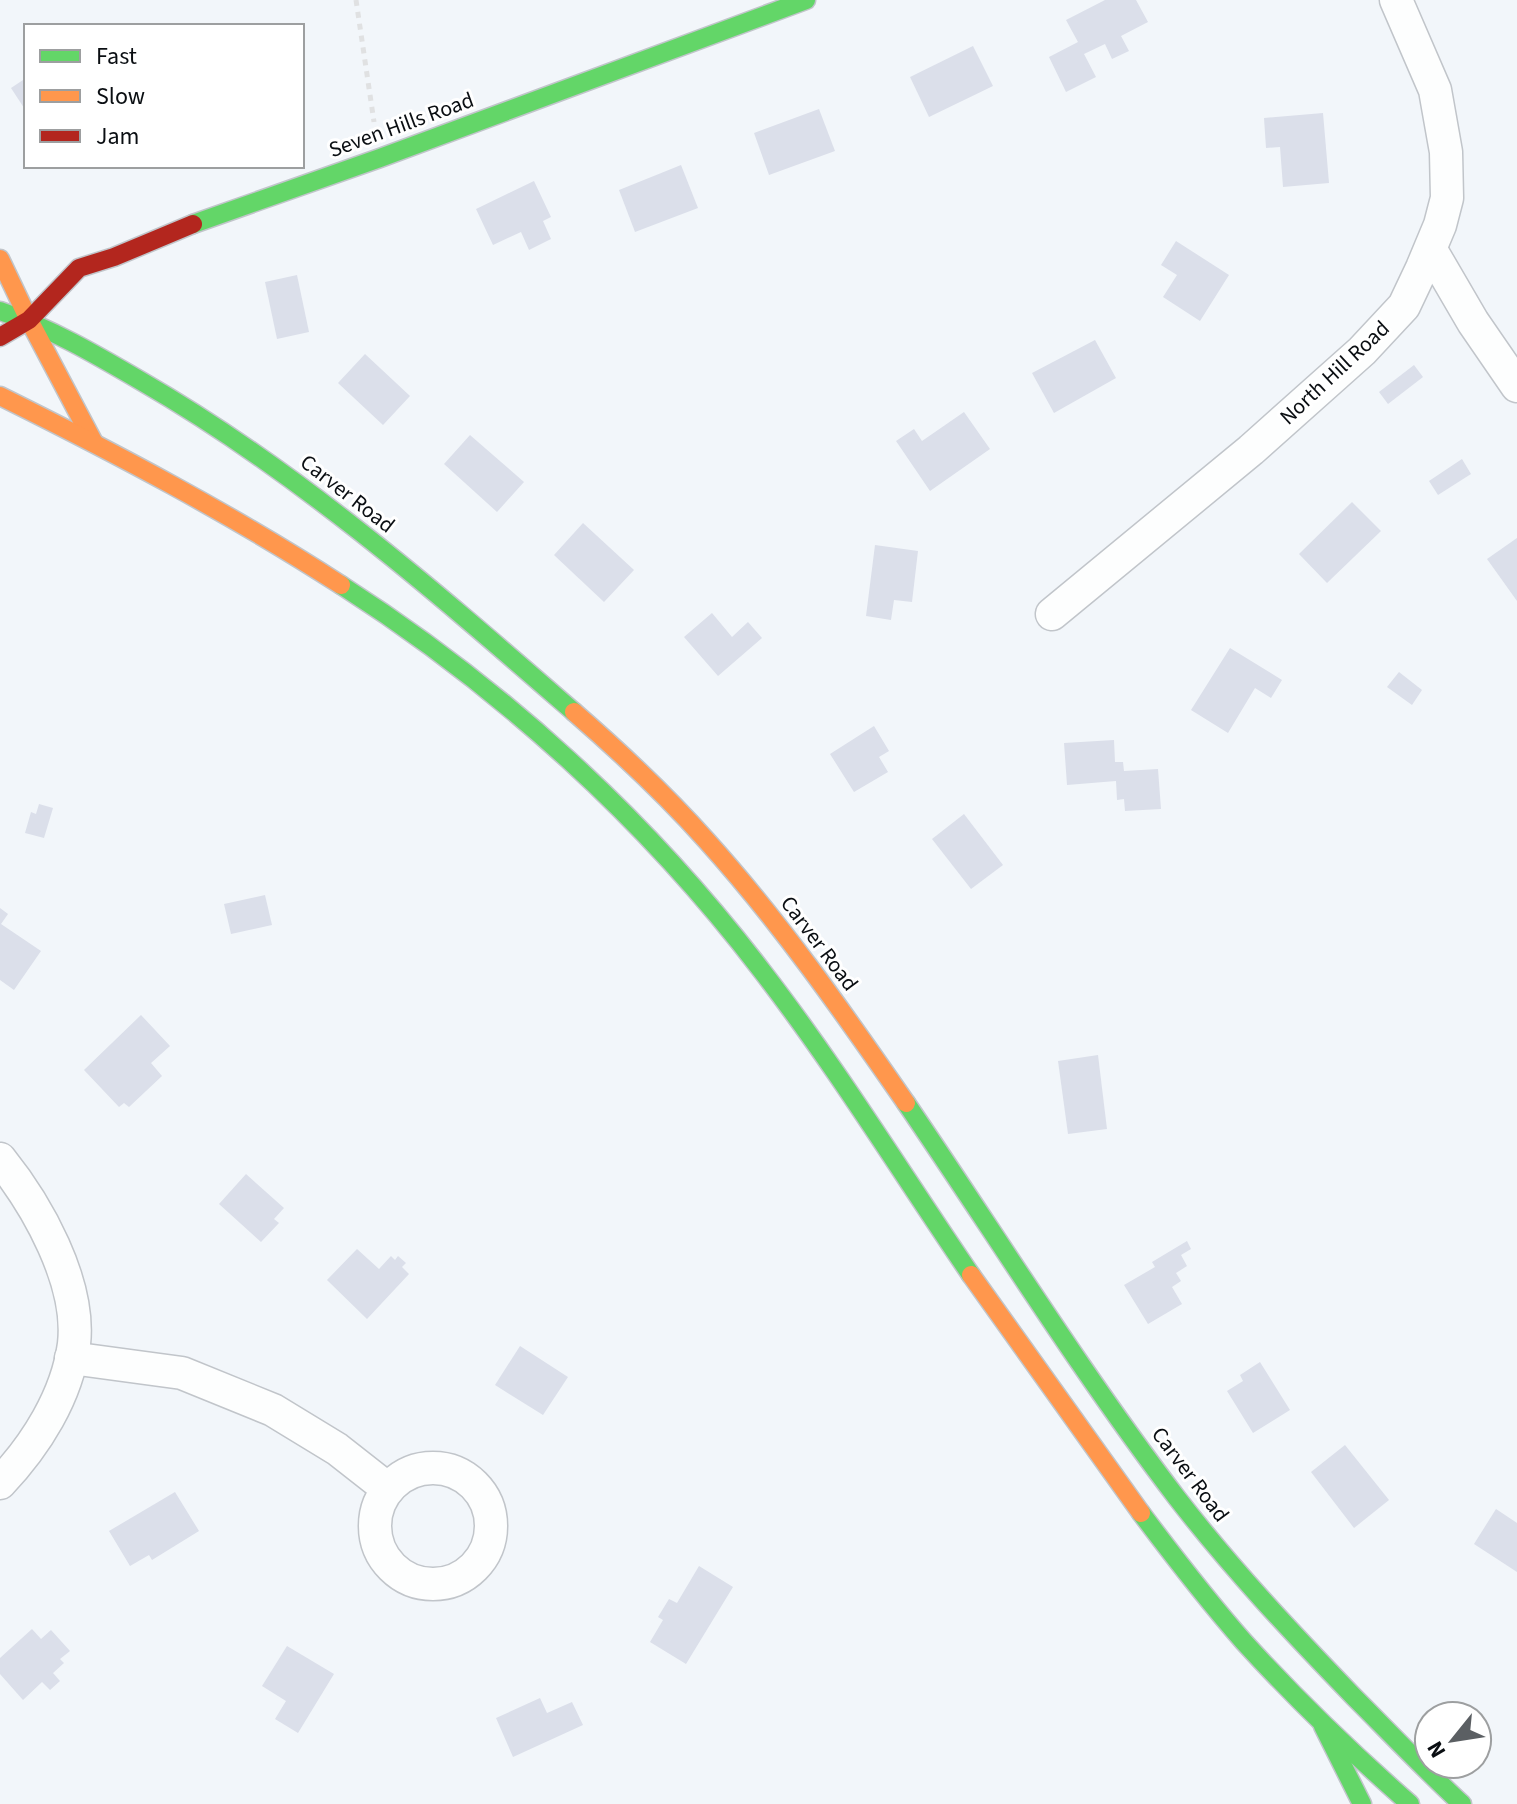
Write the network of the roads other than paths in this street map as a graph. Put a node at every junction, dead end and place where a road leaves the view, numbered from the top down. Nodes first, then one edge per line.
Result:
1 (806, 0) edge
2 (1396, 0) edge
3 (1431, 250) junction
4 (0, 259) edge
5 (0, 311) edge
6 (29, 320) junction
7 (0, 337) edge
8 (1517, 386) edge
9 (0, 396) edge
10 (94, 443) junction
11 (1052, 614) dead end
12 (0, 1159) edge
13 (71, 1358) junction
14 (0, 1483) edge
15 (388, 1489) dead end
16 (1320, 1720) junction
17 (1362, 1804) edge
18 (1410, 1804) edge
19 (1462, 1804) edge

1 - 6 main road, Seven Hills Road
2 - 3 street, North Hill Road
3 - 8 street
3 - 11 street, North Hill Road
4 - 6 main road
5 - 6 main road, Carver Road
6 - 7 main road, Seven Hills Road
6 - 10 main road
6 - 19 main road, Carver Road
9 - 10 main road
10 - 16 main road
12 - 13 street
13 - 14 street
13 - 15 street
16 - 17 main road
16 - 18 main road

